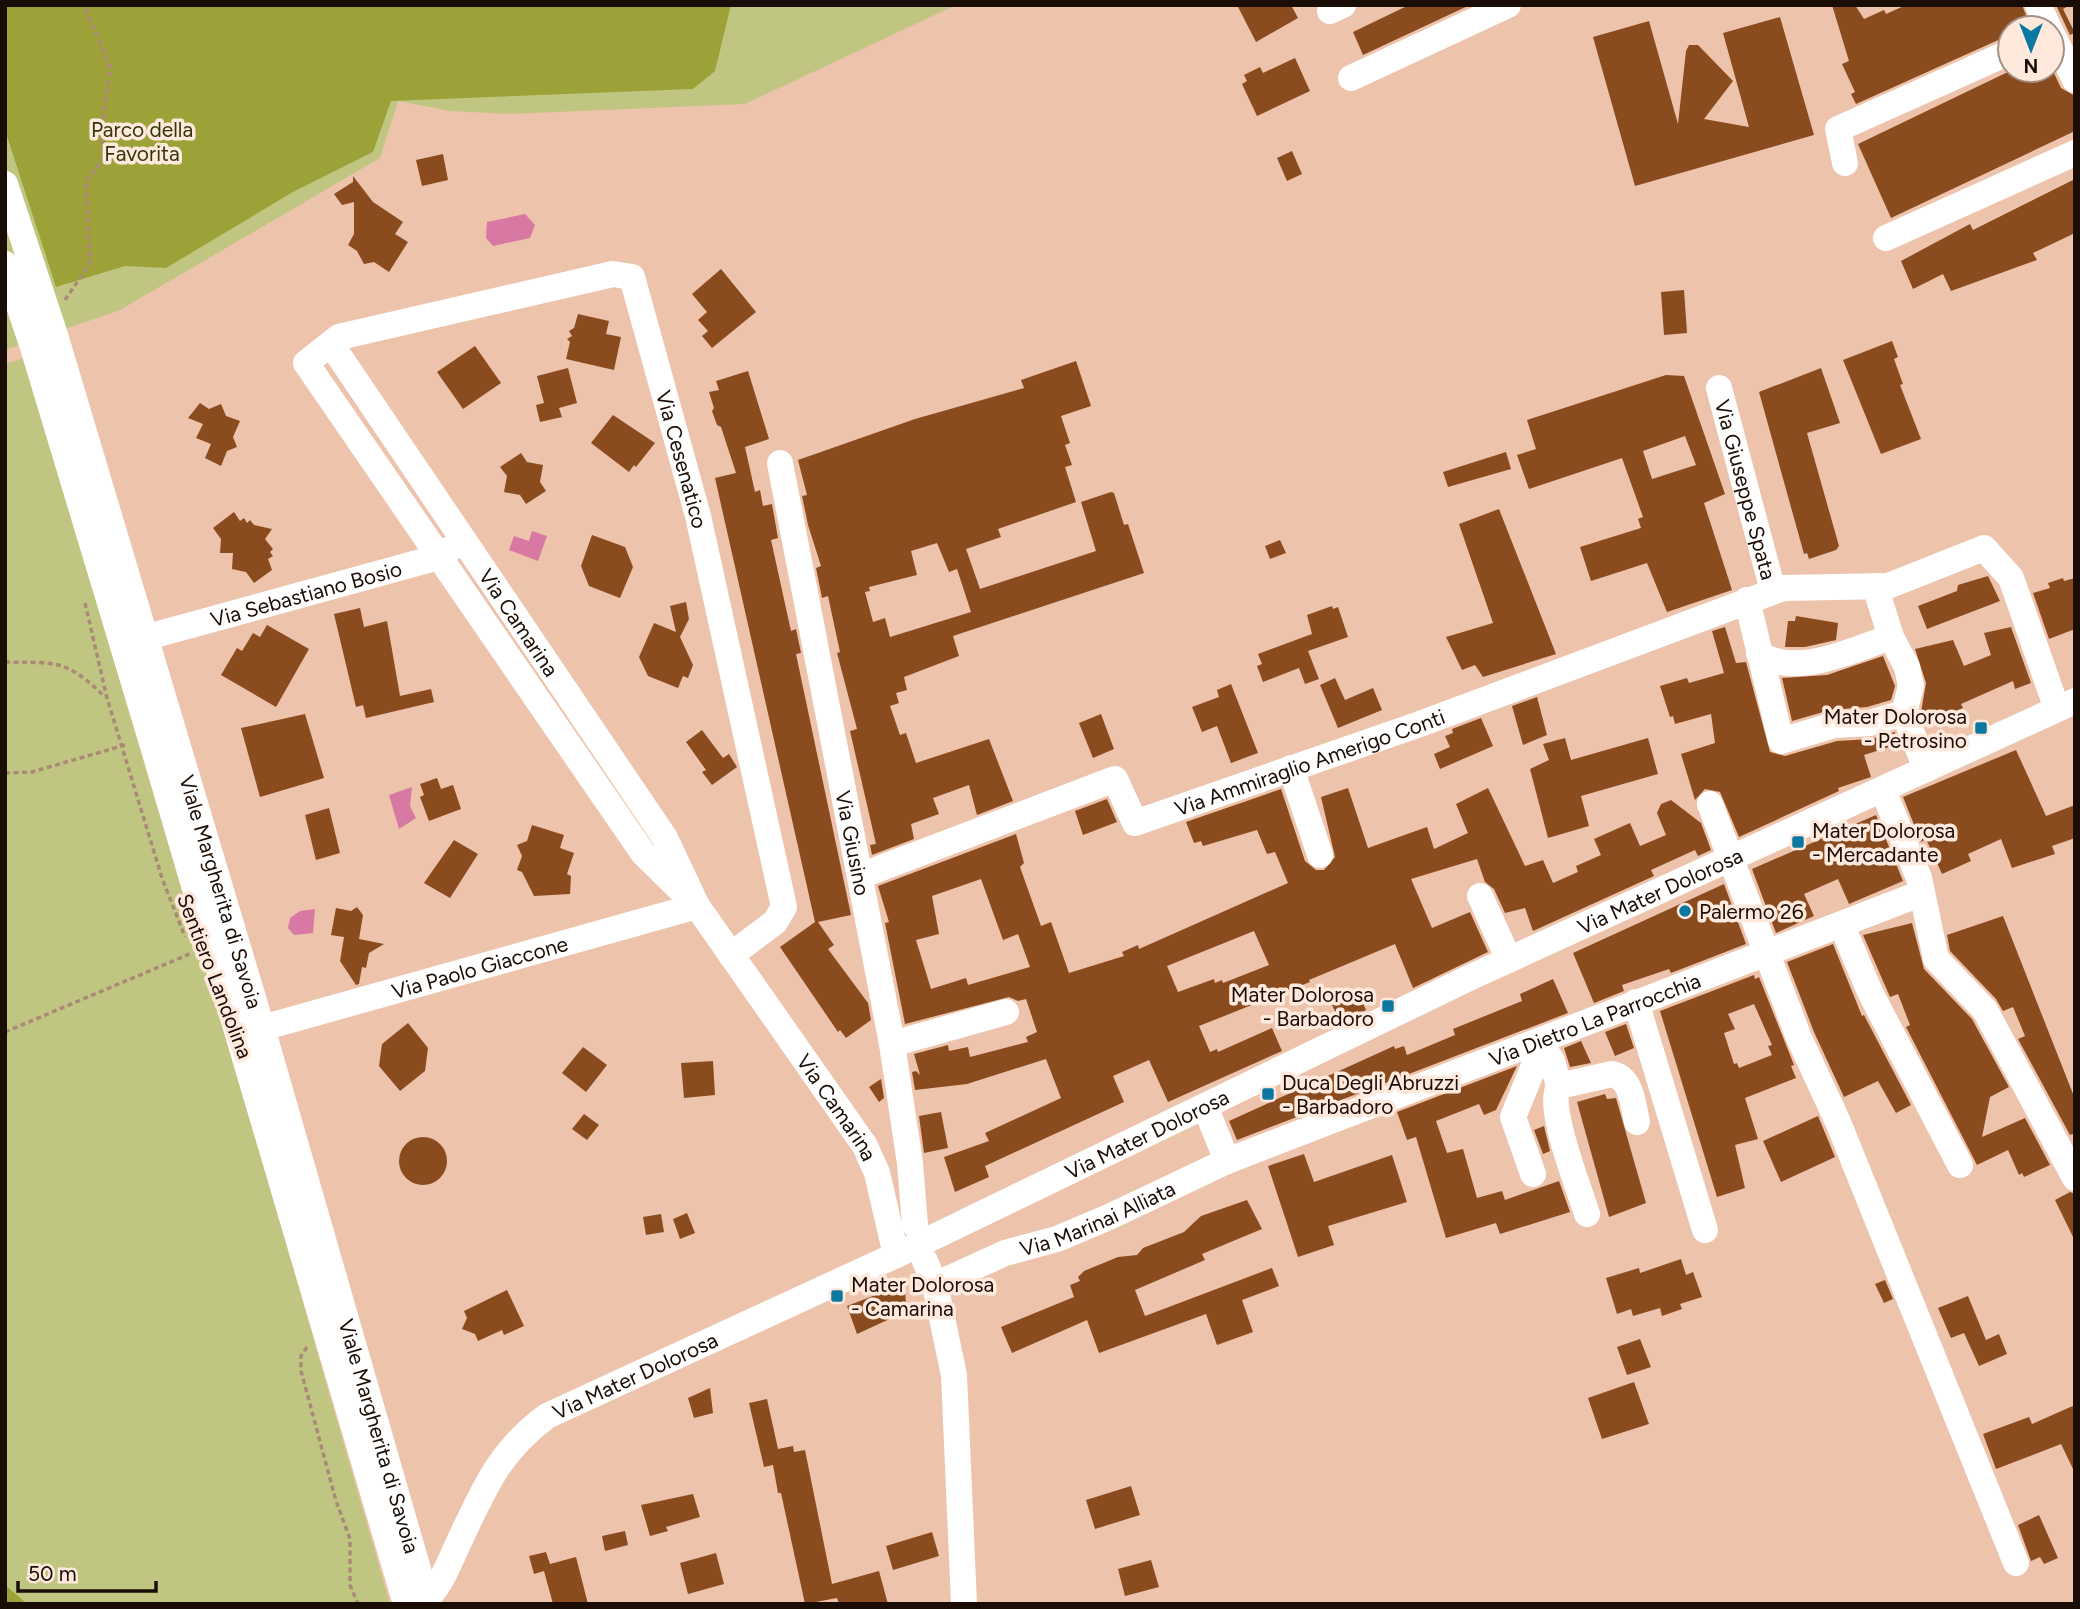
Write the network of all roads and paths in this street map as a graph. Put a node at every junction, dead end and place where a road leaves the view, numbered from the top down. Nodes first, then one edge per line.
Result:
1 (84, 5) edge
2 (1508, 5) edge
3 (1996, 58) edge
4 (2066, 62) edge
5 (1351, 78) dead end
6 (2075, 80) edge
7 (2075, 153) edge
8 (1845, 163) dead end
9 (5, 184) edge
10 (1886, 238) dead end
11 (5, 264) edge
12 (63, 303) dead end
13 (331, 344) junction
14 (306, 363) joint
15 (1718, 388) dead end
16 (780, 463) dead end
17 (463, 540) junction
18 (439, 556) junction
19 (1875, 586) junction
20 (1778, 589) junction
21 (84, 598) dead end
22 (1747, 600) junction
23 (144, 638) junction
24 (1891, 638) junction
25 (1759, 654) junction
26 (5, 662) edge
27 (107, 698) junction
28 (2066, 705) edge
29 (1904, 713) junction
30 (151, 739) junction
31 (123, 746) junction
32 (1291, 768) junction
33 (1926, 769) junction
34 (5, 773) edge
35 (1883, 790) junction
36 (1710, 804) dead end
37 (1320, 855) dead end
38 (1731, 860) junction
39 (860, 876) junction
40 (1922, 893) junction
41 (1480, 896) dead end
42 (697, 906) junction
43 (1842, 926) junction
44 (192, 953) junction
45 (731, 955) junction
46 (1766, 955) junction
47 (1508, 960) junction
48 (198, 965) dead end
49 (1636, 1002) junction
50 (1006, 1012) dead end
51 (262, 1028) junction
52 (5, 1032) edge
53 (1541, 1043) junction
54 (892, 1044) junction
55 (1559, 1086) junction
56 (1205, 1106) junction
57 (1637, 1122) dead end
58 (1227, 1161) junction
59 (1960, 1166) dead end
60 (1533, 1174) dead end
61 (2075, 1178) edge
62 (1587, 1214) dead end
63 (1704, 1230) dead end
64 (916, 1255) junction
65 (310, 1341) dead end
66 (2016, 1563) dead end
67 (417, 1601) edge
68 (358, 1604) edge
69 (964, 1604) edge

1 - 12 path
2 - 5 street
3 - 8 street
4 - 6 street
7 - 10 street
9 - 23 street, Viale Margherita di Savoia
11 - 30 street, Viale Margherita di Savoia
13 - 14 street, Via Cesenatico
13 - 17 street, Via Camarina
13 - 45 street, Via Cesenatico
14 - 18 street, Via Camarina
15 - 20 street, Via Giuseppe Spata
16 - 39 street, Via Giusino
17 - 18 street, Via Sebastiano Bosio
17 - 42 street, Via Camarina
18 - 23 street, Via Sebastiano Bosio
18 - 42 street, Via Camarina
19 - 20 street, Via Ammiraglio Amerigo Conti
19 - 24 street
19 - 28 street, Via Ammiraglio Amerigo Conti
20 - 22 street, Via Ammiraglio Amerigo Conti
21 - 27 path, Sentiero Landolina
22 - 25 street
22 - 32 street, Via Ammiraglio Amerigo Conti
23 - 51 street, Viale Margherita di Savoia
24 - 25 street
24 - 29 street
25 - 29 street
26 - 27 path
27 - 31 path, Sentiero Landolina
28 - 33 street, Via Mater Dolorosa
29 - 33 street
30 - 31 path
30 - 67 street, Viale Margherita di Savoia
31 - 34 path
31 - 44 path, Sentiero Landolina
32 - 37 street
32 - 39 street, Via Ammiraglio Amerigo Conti
33 - 35 street, Via Mater Dolorosa
35 - 38 street, Via Mater Dolorosa
35 - 40 street
36 - 38 street
38 - 46 street
38 - 47 street, Via Mater Dolorosa
39 - 54 street, Via Giusino
40 - 43 street, Via Dietro La Parrocchia
40 - 61 street
41 - 47 street
42 - 45 street, Via Camarina
42 - 51 street, Via Paolo Giaccone
43 - 46 street, Via Dietro La Parrocchia
43 - 59 street
44 - 48 path, Sentiero Landolina
44 - 52 path
45 - 64 street, Via Camarina
46 - 49 street, Via Dietro La Parrocchia
46 - 66 street
47 - 56 street, Via Mater Dolorosa
49 - 53 street, Via Dietro La Parrocchia
49 - 63 street
50 - 54 street
51 - 67 street, Viale Margherita di Savoia
53 - 55 street
53 - 58 street, Via Dietro La Parrocchia
53 - 60 street
54 - 64 street, Via Giusino
55 - 57 street
55 - 62 street
56 - 58 street
56 - 64 street, Via Mater Dolorosa
58 - 64 street, Via Marinai Alliata
64 - 67 street, Via Mater Dolorosa
64 - 69 street
65 - 68 path

